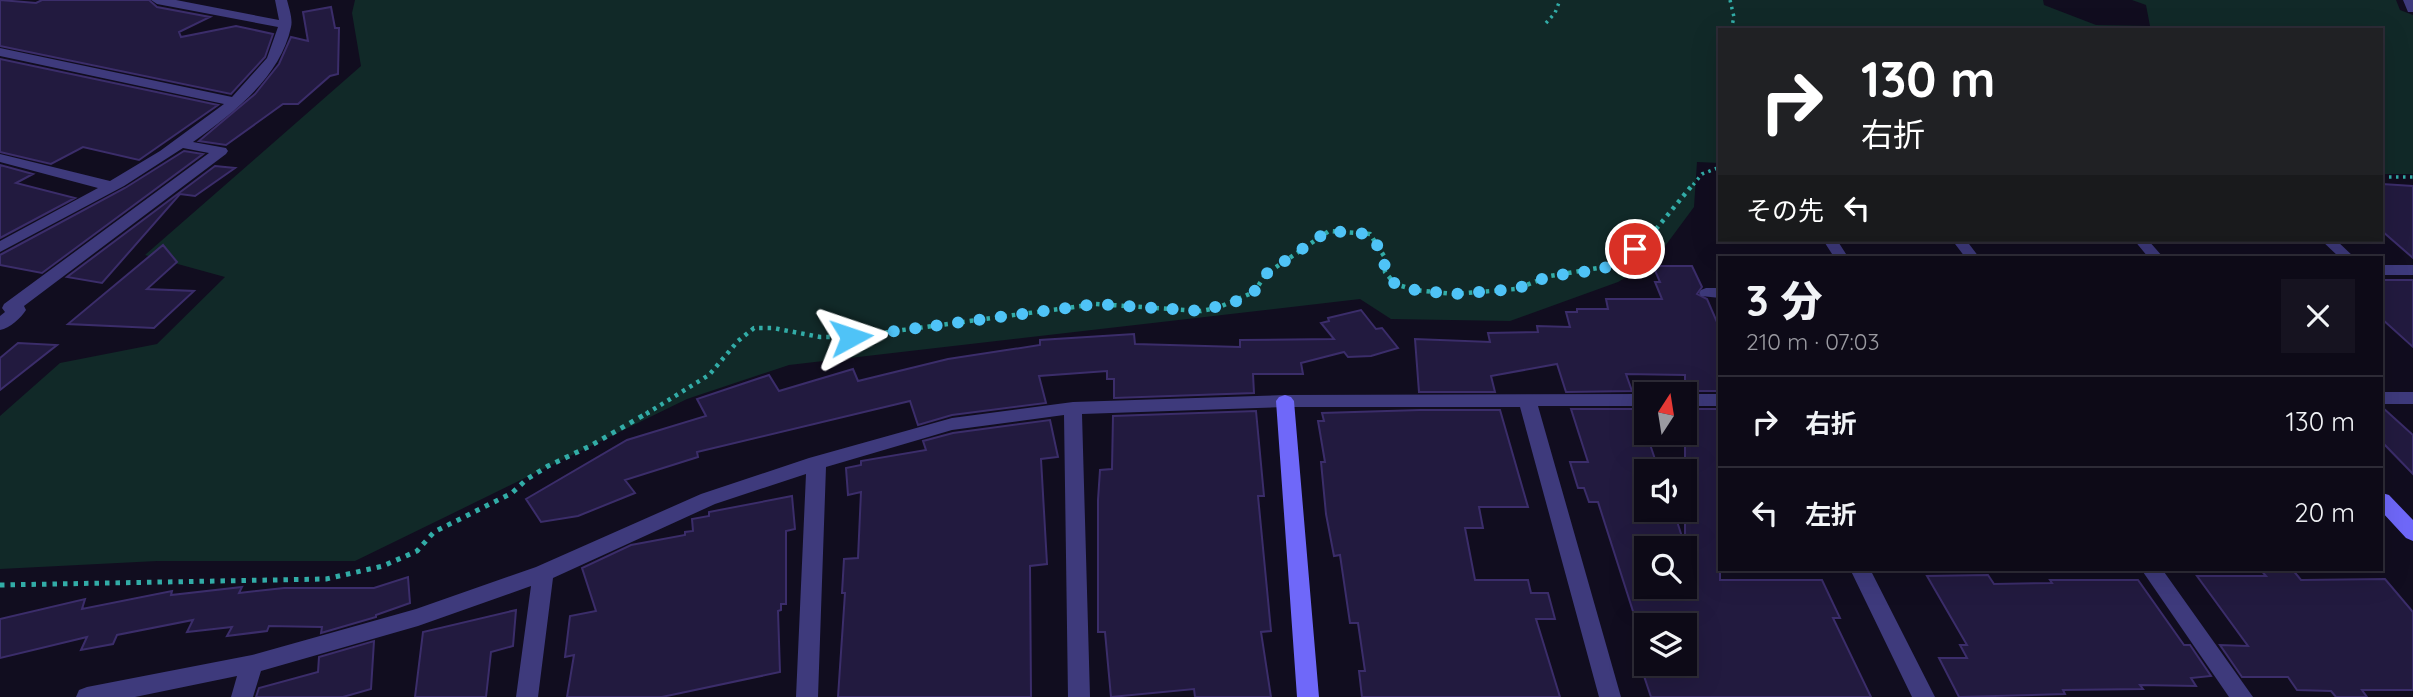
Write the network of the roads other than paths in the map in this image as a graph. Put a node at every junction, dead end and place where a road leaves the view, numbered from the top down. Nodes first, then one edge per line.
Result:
1 (157, 0) edge
2 (281, 0) edge
3 (2409, 0) edge
4 (2413, 9) edge
5 (286, 25) junction
6 (0, 52) edge
7 (236, 102) junction
8 (182, 144) junction
9 (0, 158) edge
10 (110, 186) junction
11 (1961, 242) edge
12 (2143, 242) edge
13 (2330, 242) edge
14 (0, 247) edge
15 (1971, 256) edge
16 (2156, 256) edge
17 (2346, 256) edge
18 (2383, 270) edge
19 (2413, 270) edge
20 (6, 307) edge
21 (0, 325) edge
22 (2383, 398) edge
23 (2413, 398) edge
24 (1527, 400) junction
25 (1634, 400) edge
26 (1698, 400) edge
27 (1718, 400) edge
28 (1285, 401) junction
29 (1073, 408) junction
30 (816, 463) junction
31 (2383, 501) edge
32 (2413, 533) edge
33 (1861, 571) edge
34 (2152, 571) edge
35 (543, 573) junction
36 (252, 664) junction
37 (87, 697) edge
38 (242, 697) edge
39 (527, 697) edge
40 (807, 697) edge
41 (1079, 697) edge
42 (1308, 697) edge
43 (1610, 697) edge
44 (1924, 697) edge
45 (2242, 697) edge

1 - 5 street
2 - 5 street
3 - 4 street
5 - 7 street
6 - 7 street
7 - 8 street
8 - 10 street
8 - 20 street
9 - 10 street
10 - 14 street
11 - 15 lane
12 - 16 lane
13 - 17 lane
18 - 19 street
20 - 21 street
22 - 23 street
24 - 25 street
24 - 28 street
24 - 43 street
26 - 27 street
28 - 29 street
28 - 42 street
29 - 30 street
29 - 41 street
30 - 35 street
30 - 40 street
31 - 32 street
33 - 44 street
34 - 45 street
35 - 36 street
35 - 39 street
36 - 37 street
36 - 38 street

